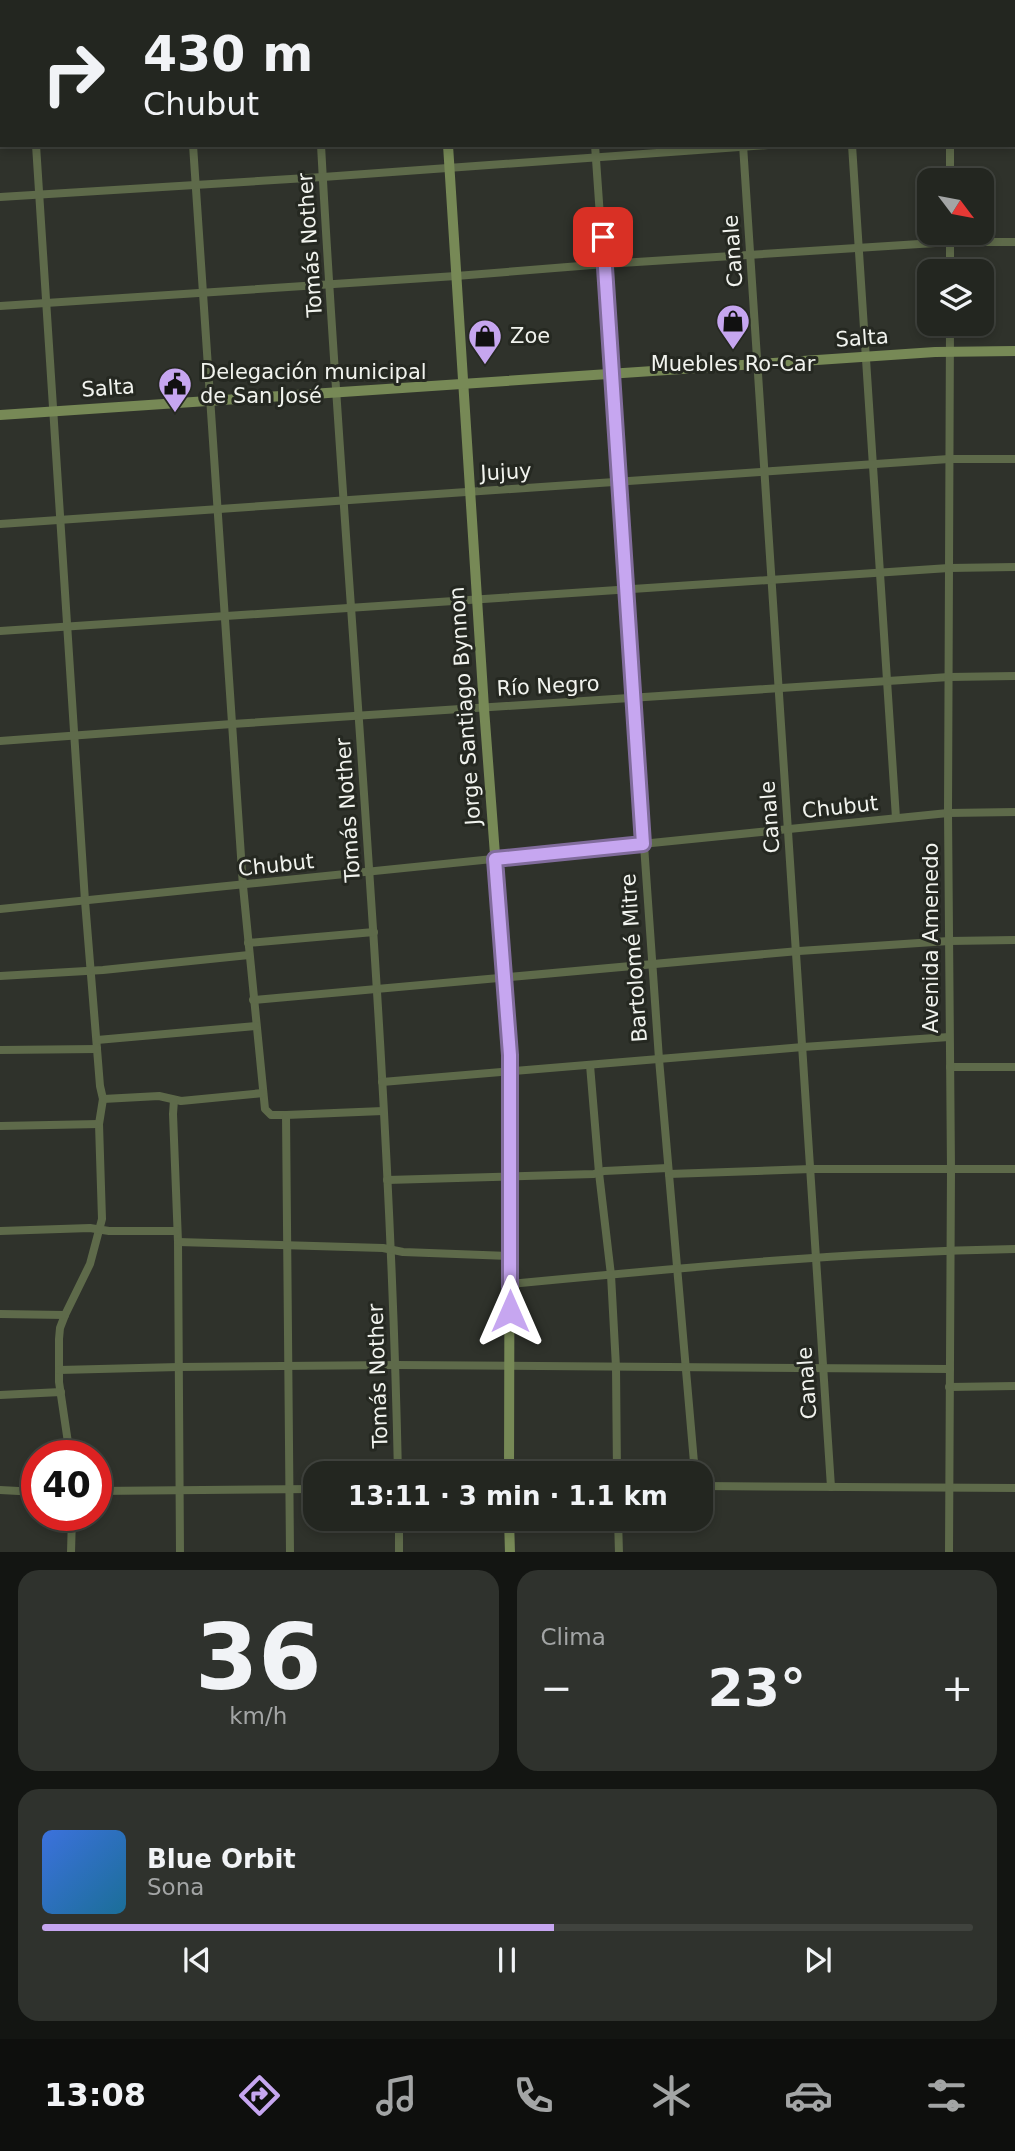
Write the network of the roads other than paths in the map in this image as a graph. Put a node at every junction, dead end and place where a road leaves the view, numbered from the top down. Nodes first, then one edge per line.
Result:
1 (36, 147) edge
2 (193, 147) edge
3 (321, 147) edge
4 (448, 147) edge
5 (595, 147) edge
6 (730, 147) edge
7 (743, 147) edge
8 (852, 147) edge
9 (950, 147) edge
10 (596, 157) junction
11 (450, 168) junction
12 (950, 168) edge
13 (323, 177) junction
14 (196, 184) junction
15 (40, 194) junction
16 (0, 197) edge
17 (994, 242) edge
18 (1015, 242) edge
19 (917, 245) edge
20 (859, 248) junction
21 (751, 256) junction
22 (605, 264) junction
23 (456, 276) junction
24 (330, 284) junction
25 (204, 292) junction
26 (45, 303) junction
27 (0, 306) edge
28 (950, 336) edge
29 (950, 351) junction
30 (1015, 351) edge
31 (866, 357) junction
32 (758, 364) junction
33 (612, 374) junction
34 (463, 384) junction
35 (336, 393) junction
36 (210, 401) junction
37 (54, 411) junction
38 (0, 415) edge
39 (949, 459) junction
40 (1015, 459) edge
41 (873, 465) junction
42 (765, 472) junction
43 (618, 483) junction
44 (471, 491) junction
45 (344, 500) junction
46 (218, 508) junction
47 (60, 519) junction
48 (0, 524) edge
49 (1015, 567) edge
50 (949, 568) junction
51 (880, 573) junction
52 (772, 581) junction
53 (625, 590) junction
54 (477, 599) junction
55 (352, 608) junction
56 (226, 617) junction
57 (68, 626) junction
58 (0, 631) edge
59 (1015, 676) edge
60 (948, 677) junction
61 (888, 682) junction
62 (779, 688) junction
63 (633, 699) junction
64 (484, 708) junction
65 (359, 716) junction
66 (232, 724) junction
67 (75, 736) junction
68 (0, 741) edge
69 (1015, 812) edge
70 (948, 813) junction
71 (896, 818) junction
72 (788, 830) junction
73 (643, 844) junction
74 (495, 859) junction
75 (371, 873) junction
76 (243, 886) junction
77 (85, 901) junction
78 (0, 909) edge
79 (374, 932) junction
80 (1015, 940) edge
81 (949, 941) junction
82 (248, 943) junction
83 (799, 951) junction
84 (249, 956) junction
85 (652, 965) junction
86 (91, 971) junction
87 (0, 976) edge
88 (504, 976) junction
89 (377, 988) junction
90 (253, 1000) junction
91 (256, 1026) junction
92 (949, 1037) junction
93 (0, 1039) edge
94 (97, 1044) junction
95 (803, 1046) junction
96 (0, 1050) edge
97 (659, 1059) junction
98 (590, 1065) junction
99 (950, 1067) junction
100 (1015, 1067) edge
101 (510, 1072) junction
102 (382, 1082) junction
103 (263, 1093) junction
104 (103, 1099) junction
105 (174, 1100) junction
106 (383, 1111) junction
107 (286, 1115) junction
108 (99, 1124) junction
109 (0, 1126) edge
110 (951, 1169) junction
111 (1015, 1169) edge
112 (811, 1170) junction
113 (668, 1171) junction
114 (598, 1173) junction
115 (509, 1177) junction
116 (387, 1180) junction
117 (100, 1229) junction
118 (0, 1231) edge
119 (176, 1231) junction
120 (178, 1242) junction
121 (288, 1246) junction
122 (391, 1249) junction
123 (1015, 1249) edge
124 (950, 1250) junction
125 (509, 1256) junction
126 (816, 1258) junction
127 (678, 1268) junction
128 (611, 1275) junction
129 (510, 1284) junction
130 (0, 1314) edge
131 (65, 1315) junction
132 (396, 1365) junction
133 (289, 1366) junction
134 (509, 1366) junction
135 (178, 1367) junction
136 (616, 1367) junction
137 (824, 1367) junction
138 (686, 1368) junction
139 (950, 1369) junction
140 (59, 1370) junction
141 (1015, 1386) edge
142 (950, 1387) junction
143 (61, 1392) junction
144 (0, 1395) edge
145 (68, 1440) edge
146 (398, 1461) edge
147 (509, 1461) edge
148 (617, 1461) edge
149 (694, 1461) edge
150 (713, 1486) edge
151 (831, 1487) junction
152 (949, 1488) junction
153 (1015, 1488) edge
154 (180, 1489) junction
155 (290, 1489) junction
156 (303, 1489) edge
157 (0, 1490) edge
158 (112, 1490) edge
159 (21, 1491) edge
160 (72, 1531) edge
161 (399, 1531) edge
162 (509, 1531) edge
163 (618, 1531) edge
164 (71, 1552) edge
165 (180, 1552) edge
166 (290, 1552) edge
167 (399, 1552) edge
168 (510, 1552) edge
169 (619, 1552) edge
170 (949, 1552) edge

1 - 15 street
2 - 14 street
3 - 13 street, Tomás Nother
4 - 11 street, Jorge Santiago Bynnon
5 - 10 street, Bartolomé Mitre
6 - 10 street
7 - 21 street, Canale
8 - 20 street
9 - 12 street
10 - 11 street
10 - 22 street, Bartolomé Mitre
11 - 13 street
11 - 23 street, Jorge Santiago Bynnon
13 - 14 street
13 - 24 street, Tomás Nother
14 - 15 street
14 - 25 street
15 - 16 street
15 - 26 street
17 - 18 street
19 - 20 street
20 - 21 street
20 - 31 street
21 - 22 street
21 - 32 street, Canale
22 - 23 street
22 - 33 street, Bartolomé Mitre
23 - 24 street
23 - 34 street, Jorge Santiago Bynnon
24 - 25 street
24 - 35 street, Tomás Nother
25 - 26 street
25 - 36 street
26 - 27 street
26 - 37 street
28 - 29 street, Avenida Amenedo
29 - 30 street, Salta
29 - 31 street, Salta
29 - 39 street, Avenida Amenedo
31 - 32 street, Salta
31 - 41 street
32 - 33 street, Salta
32 - 42 street, Canale
33 - 34 street, Salta
33 - 43 street, Bartolomé Mitre
34 - 35 street, Salta
34 - 44 street, Jorge Santiago Bynnon
35 - 36 street, Salta
35 - 45 street, Tomás Nother
36 - 37 street, Salta
36 - 46 street
37 - 38 street, Salta
37 - 47 street
39 - 40 street, Jujuy
39 - 41 street, Jujuy
39 - 50 street, Avenida Amenedo
41 - 42 street, Jujuy
41 - 51 street
42 - 43 street, Jujuy
42 - 52 street, Canale
43 - 44 street, Jujuy
43 - 53 street, Bartolomé Mitre
44 - 45 street, Jujuy
44 - 54 street, Jorge Santiago Bynnon
45 - 46 street, Jujuy
45 - 55 street, Tomás Nother
46 - 47 street, Jujuy
46 - 56 street
47 - 48 street, Jujuy
47 - 57 street
49 - 50 street
50 - 51 street
50 - 60 street, Avenida Amenedo
51 - 52 street
51 - 61 street
52 - 53 street
52 - 62 street, Canale
53 - 54 street
53 - 63 street, Bartolomé Mitre
54 - 55 street
54 - 64 street, Jorge Santiago Bynnon
55 - 56 street
55 - 65 street, Tomás Nother
56 - 57 street
56 - 66 street
57 - 58 street
57 - 67 street
59 - 60 street, Río Negro
60 - 61 street, Río Negro
60 - 70 street, Avenida Amenedo
61 - 62 street, Río Negro
61 - 71 street
62 - 63 street, Río Negro
62 - 72 street, Canale
63 - 64 street, Río Negro
63 - 73 street, Bartolomé Mitre
64 - 65 street, Río Negro
64 - 74 street, Jorge Santiago Bynnon
65 - 66 street, Río Negro
65 - 75 street, Tomás Nother
66 - 67 street, Río Negro
66 - 76 street
67 - 68 street, Río Negro
67 - 77 street
69 - 70 street, Chubut
70 - 71 street, Chubut
70 - 81 street, Avenida Amenedo
71 - 72 street, Chubut
72 - 73 street, Chubut
72 - 83 street, Canale
73 - 74 street, Chubut
73 - 85 street, Bartolomé Mitre
74 - 75 street, Chubut
74 - 88 street, Jorge Santiago Bynnon
75 - 76 street, Chubut
75 - 79 street, Tomás Nother
76 - 77 street, Chubut
76 - 82 street
77 - 78 street, Chubut
77 - 86 street
79 - 82 street
79 - 89 street, Tomás Nother
80 - 81 street
81 - 83 street
81 - 92 street, Avenida Amenedo
82 - 84 street
83 - 85 street
83 - 95 street, Canale
84 - 86 street
84 - 90 street
85 - 88 street
85 - 97 street, Bartolomé Mitre
86 - 87 street
86 - 94 street
88 - 89 street
88 - 101 street, Jorge Santiago Bynnon
89 - 90 street
89 - 102 street, Tomás Nother
90 - 91 street
91 - 94 street
91 - 103 street
92 - 95 street
92 - 99 street, Avenida Amenedo
93 - 96 street
94 - 96 street
94 - 104 street
95 - 97 street
95 - 112 street, Canale
97 - 98 street
97 - 113 street, Bartolomé Mitre
98 - 101 street
98 - 114 street
99 - 100 street
99 - 110 street, Avenida Amenedo
101 - 102 street
101 - 115 street, Jorge Santiago Bynnon
102 - 106 street, Tomás Nother
103 - 105 street
103 - 107 street
104 - 105 street
104 - 108 street
105 - 119 street
106 - 107 street
106 - 116 street, Tomás Nother
107 - 121 street
108 - 109 street
108 - 117 street
110 - 111 street
110 - 112 street
110 - 124 street, Avenida Amenedo
112 - 113 street
112 - 126 street, Canale
113 - 114 street
113 - 127 street, Bartolomé Mitre
114 - 115 street
114 - 128 street
115 - 116 street
115 - 125 street, Jorge Santiago Bynnon
116 - 122 street, Tomás Nother
117 - 118 street
117 - 119 street
117 - 131 street
119 - 120 street
120 - 121 street
120 - 135 street
121 - 122 street
121 - 133 street
122 - 125 street
122 - 132 street, Tomás Nother
123 - 124 street
124 - 126 street
124 - 139 street, Avenida Amenedo
125 - 129 street, Jorge Santiago Bynnon
126 - 127 street
126 - 137 street, Canale
127 - 128 street
127 - 138 street, Bartolomé Mitre
128 - 129 street
128 - 136 street
129 - 134 street, Jorge Santiago Bynnon
130 - 131 street
131 - 140 street
132 - 133 street
132 - 134 street
132 - 146 street, Tomás Nother
133 - 135 street
133 - 155 street
134 - 136 street
134 - 147 street, Jorge Santiago Bynnon
135 - 140 street
135 - 154 street
136 - 138 street
136 - 148 street
137 - 138 street
137 - 139 street
137 - 151 street, Canale
138 - 149 street, Bartolomé Mitre
139 - 142 street, Avenida Amenedo
140 - 143 street
141 - 142 street
142 - 152 street, Avenida Amenedo
143 - 144 street
143 - 145 street
150 - 151 street
151 - 152 street
152 - 153 street
152 - 170 street, Avenida Amenedo
154 - 155 street
154 - 158 street
154 - 165 street
155 - 156 street
155 - 166 street
157 - 159 street
160 - 164 street
161 - 167 street
162 - 168 street
163 - 169 street

